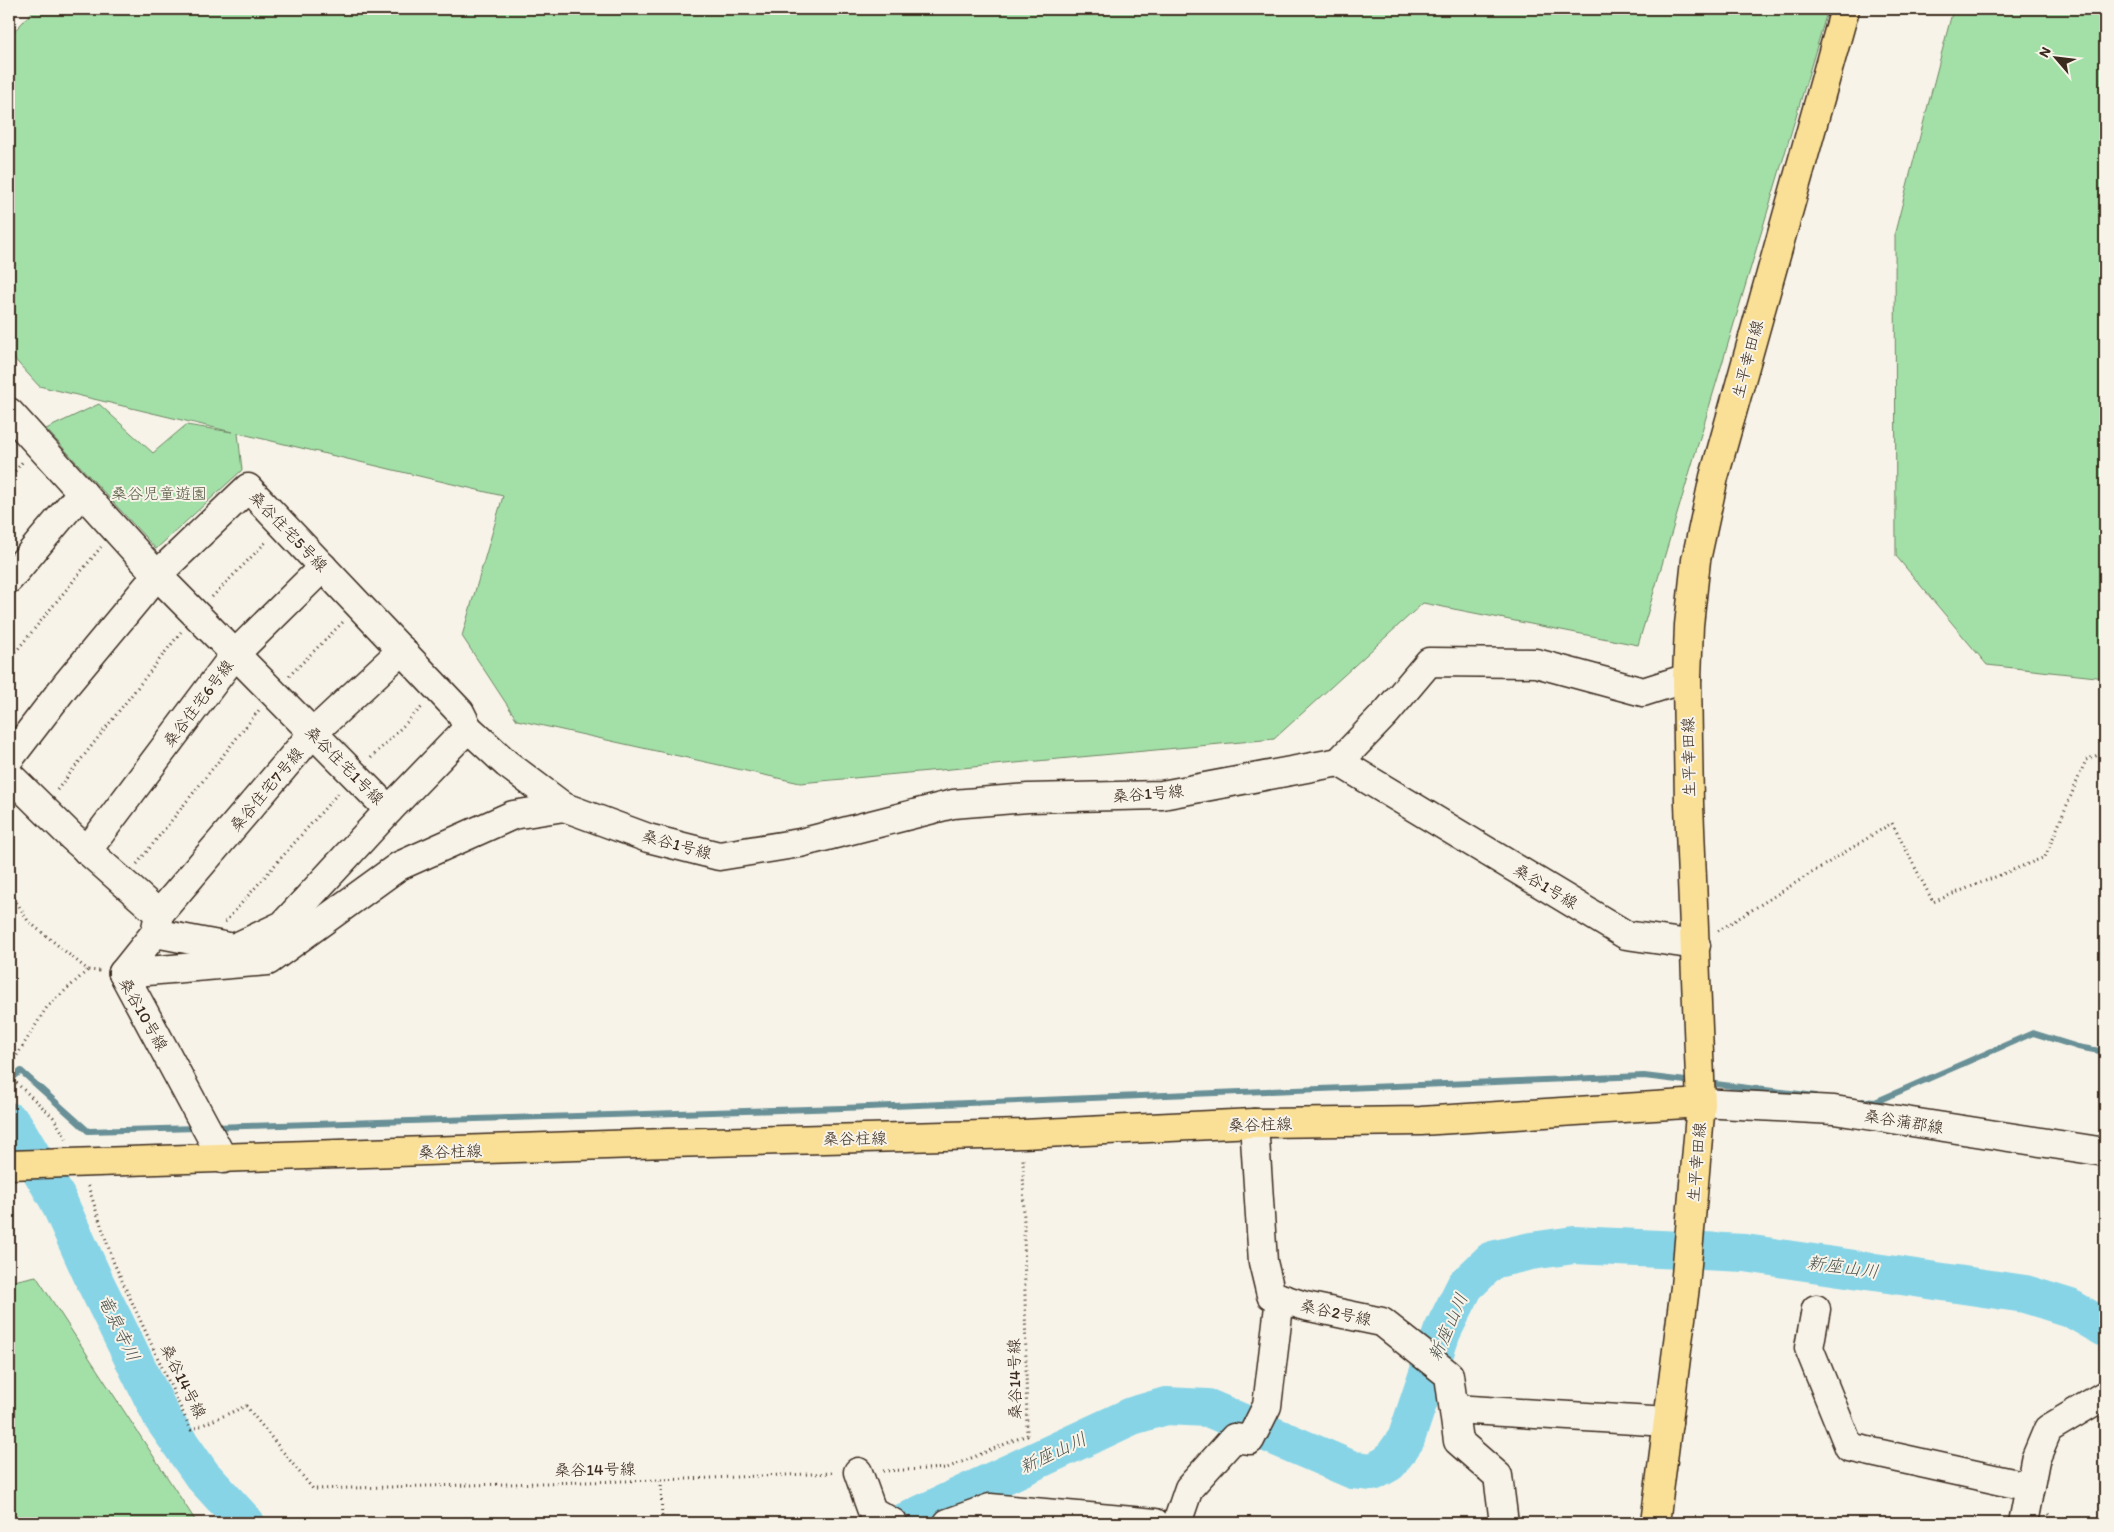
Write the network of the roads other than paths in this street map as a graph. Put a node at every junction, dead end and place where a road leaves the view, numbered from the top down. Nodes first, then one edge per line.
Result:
1 (1845, 9) edge
2 (9, 412) edge
3 (82, 492) junction
4 (323, 566) junction
5 (157, 575) junction
6 (9, 579) edge
7 (402, 650) junction
8 (235, 654) junction
9 (1687, 678) junction
10 (468, 728) junction
11 (313, 733) junction
12 (9, 759) edge
13 (1339, 762) junction
14 (9, 776) edge
15 (564, 808) junction
16 (388, 810) junction
17 (87, 851) junction
18 (157, 924) junction
19 (1696, 944) junction
20 (122, 972) junction
21 (1701, 1103) junction
22 (1254, 1123) junction
23 (2105, 1152) edge
24 (223, 1159) junction
25 (9, 1165) edge
26 (1280, 1298) junction
27 (1816, 1309) dead end
28 (2105, 1395) edge
29 (1454, 1408) junction
30 (1668, 1422) junction
31 (858, 1472) road end
32 (2030, 1487) junction
33 (893, 1523) edge
34 (948, 1523) edge
35 (1156, 1523) edge
36 (1177, 1523) edge
37 (1504, 1523) edge
38 (1655, 1523) edge
39 (2023, 1523) edge

1 - 9 main road, 生平幸田線
2 - 3 street, 桑谷住宅1号線
3 - 5 street, 桑谷住宅1号線
3 - 6 street
4 - 5 street, 桑谷住宅5号線
4 - 7 street, 桑谷住宅5号線
4 - 8 street, 桑谷住宅6号線
5 - 8 street, 桑谷住宅1号線
5 - 12 street, 桑谷住宅5号線
7 - 10 street, 桑谷住宅5号線
7 - 11 street, 桑谷住宅7号線
8 - 11 street, 桑谷住宅1号線
8 - 17 street, 桑谷住宅6号線
9 - 13 street
9 - 19 main road, 生平幸田線
10 - 15 street, 桑谷住宅5号線
10 - 16 street
11 - 16 street, 桑谷住宅1号線
11 - 18 street, 桑谷住宅7号線
13 - 15 street, 桑谷1号線
13 - 19 street, 桑谷1号線
14 - 17 street, 桑谷住宅1号線
15 - 20 street
16 - 18 street, 桑谷住宅1号線
17 - 18 street, 桑谷住宅1号線
18 - 20 street, 桑谷住宅7号線
19 - 21 main road, 生平幸田線
20 - 24 street, 桑谷10号線
21 - 22 main road, 桑谷柱線
21 - 23 street, 桑谷蒲郡線
21 - 30 main road, 生平幸田線
22 - 24 main road, 桑谷柱線
22 - 26 street, 桑谷2号線
24 - 25 main road, 桑谷柱線
26 - 29 street, 桑谷2号線
26 - 36 street
27 - 32 street
28 - 32 street
29 - 30 street
29 - 37 street, 桑谷2号線
30 - 38 main road, 生平幸田線
31 - 33 street
32 - 39 street
34 - 35 street

